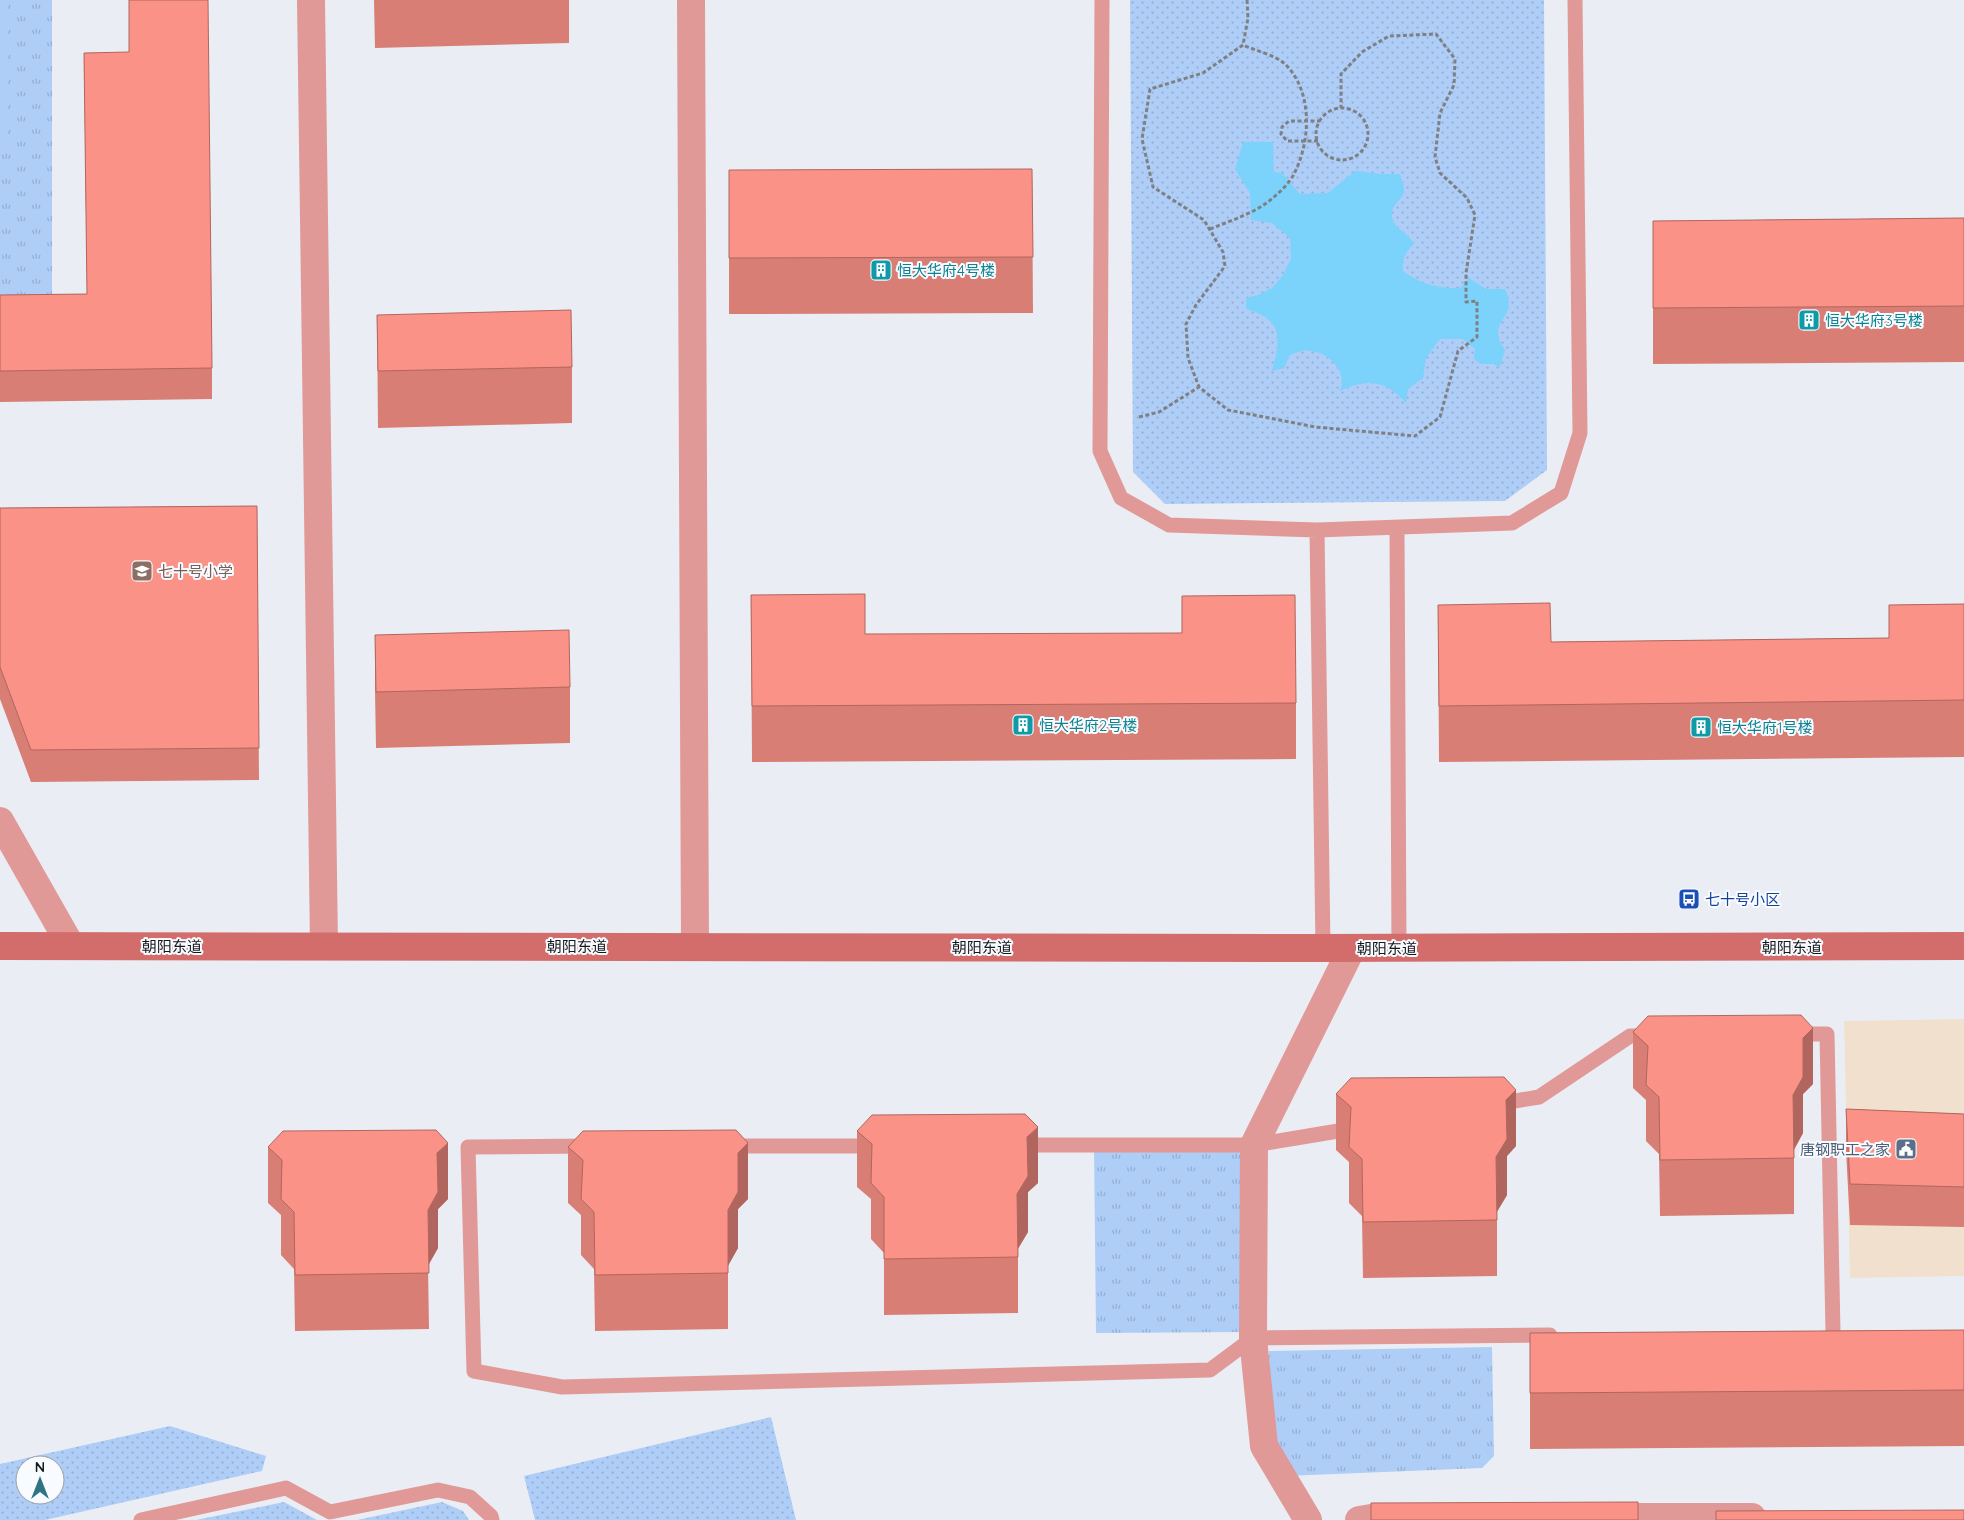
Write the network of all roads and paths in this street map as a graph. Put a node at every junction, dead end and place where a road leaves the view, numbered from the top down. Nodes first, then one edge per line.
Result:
1 (311, 0) edge
2 (691, 0) edge
3 (1102, 0) edge
4 (1247, 0) edge
5 (1575, 0) edge
6 (1243, 45) junction
7 (1340, 108) junction
8 (1320, 121) junction
9 (1318, 141) junction
10 (1210, 229) junction
11 (1199, 387) junction
12 (1140, 417) dead end
13 (1397, 528) junction
14 (1317, 530) junction
15 (0, 821) edge
16 (0, 946) edge
17 (71, 946) junction
18 (324, 946) junction
19 (695, 946) junction
20 (1964, 946) edge
21 (1323, 948) junction
22 (1352, 948) junction
23 (1399, 948) junction
24 (1778, 1034) edge
25 (1670, 1036) edge
26 (1480, 1107) edge
27 (1372, 1125) edge
28 (1005, 1145) edge
29 (1254, 1145) junction
30 (607, 1146) edge
31 (716, 1146) edge
32 (896, 1146) edge
33 (1852, 1333) edge
34 (1568, 1335) edge
35 (1253, 1338) junction
36 (1775, 1516) edge
37 (1436, 1517) edge
38 (1576, 1517) edge
39 (1676, 1518) edge
40 (141, 1520) edge
41 (492, 1520) edge
42 (1308, 1520) edge
43 (1359, 1520) edge

1 - 18 street
2 - 19 street
3 - 14 lane
4 - 6 path
5 - 13 lane
6 - 10 path
6 - 10 path
7 - 8 path
7 - 9 path
7 - 11 path
8 - 9 path
8 - 9 path
10 - 11 path
11 - 12 path
13 - 14 lane
13 - 23 lane
14 - 21 lane
15 - 17 street
16 - 17 street, 朝阳东道
17 - 18 street, 朝阳东道
18 - 19 street, 朝阳东道
19 - 21 street, 朝阳东道
20 - 23 street, 朝阳东道
21 - 22 street, 朝阳东道
22 - 23 street, 朝阳东道
22 - 29 street
24 - 33 lane
25 - 26 lane
27 - 29 lane
28 - 29 lane
29 - 35 street
30 - 35 lane
31 - 32 lane
34 - 35 lane
35 - 42 street
36 - 39 street
37 - 43 street
38 - 39 street
40 - 41 lane

